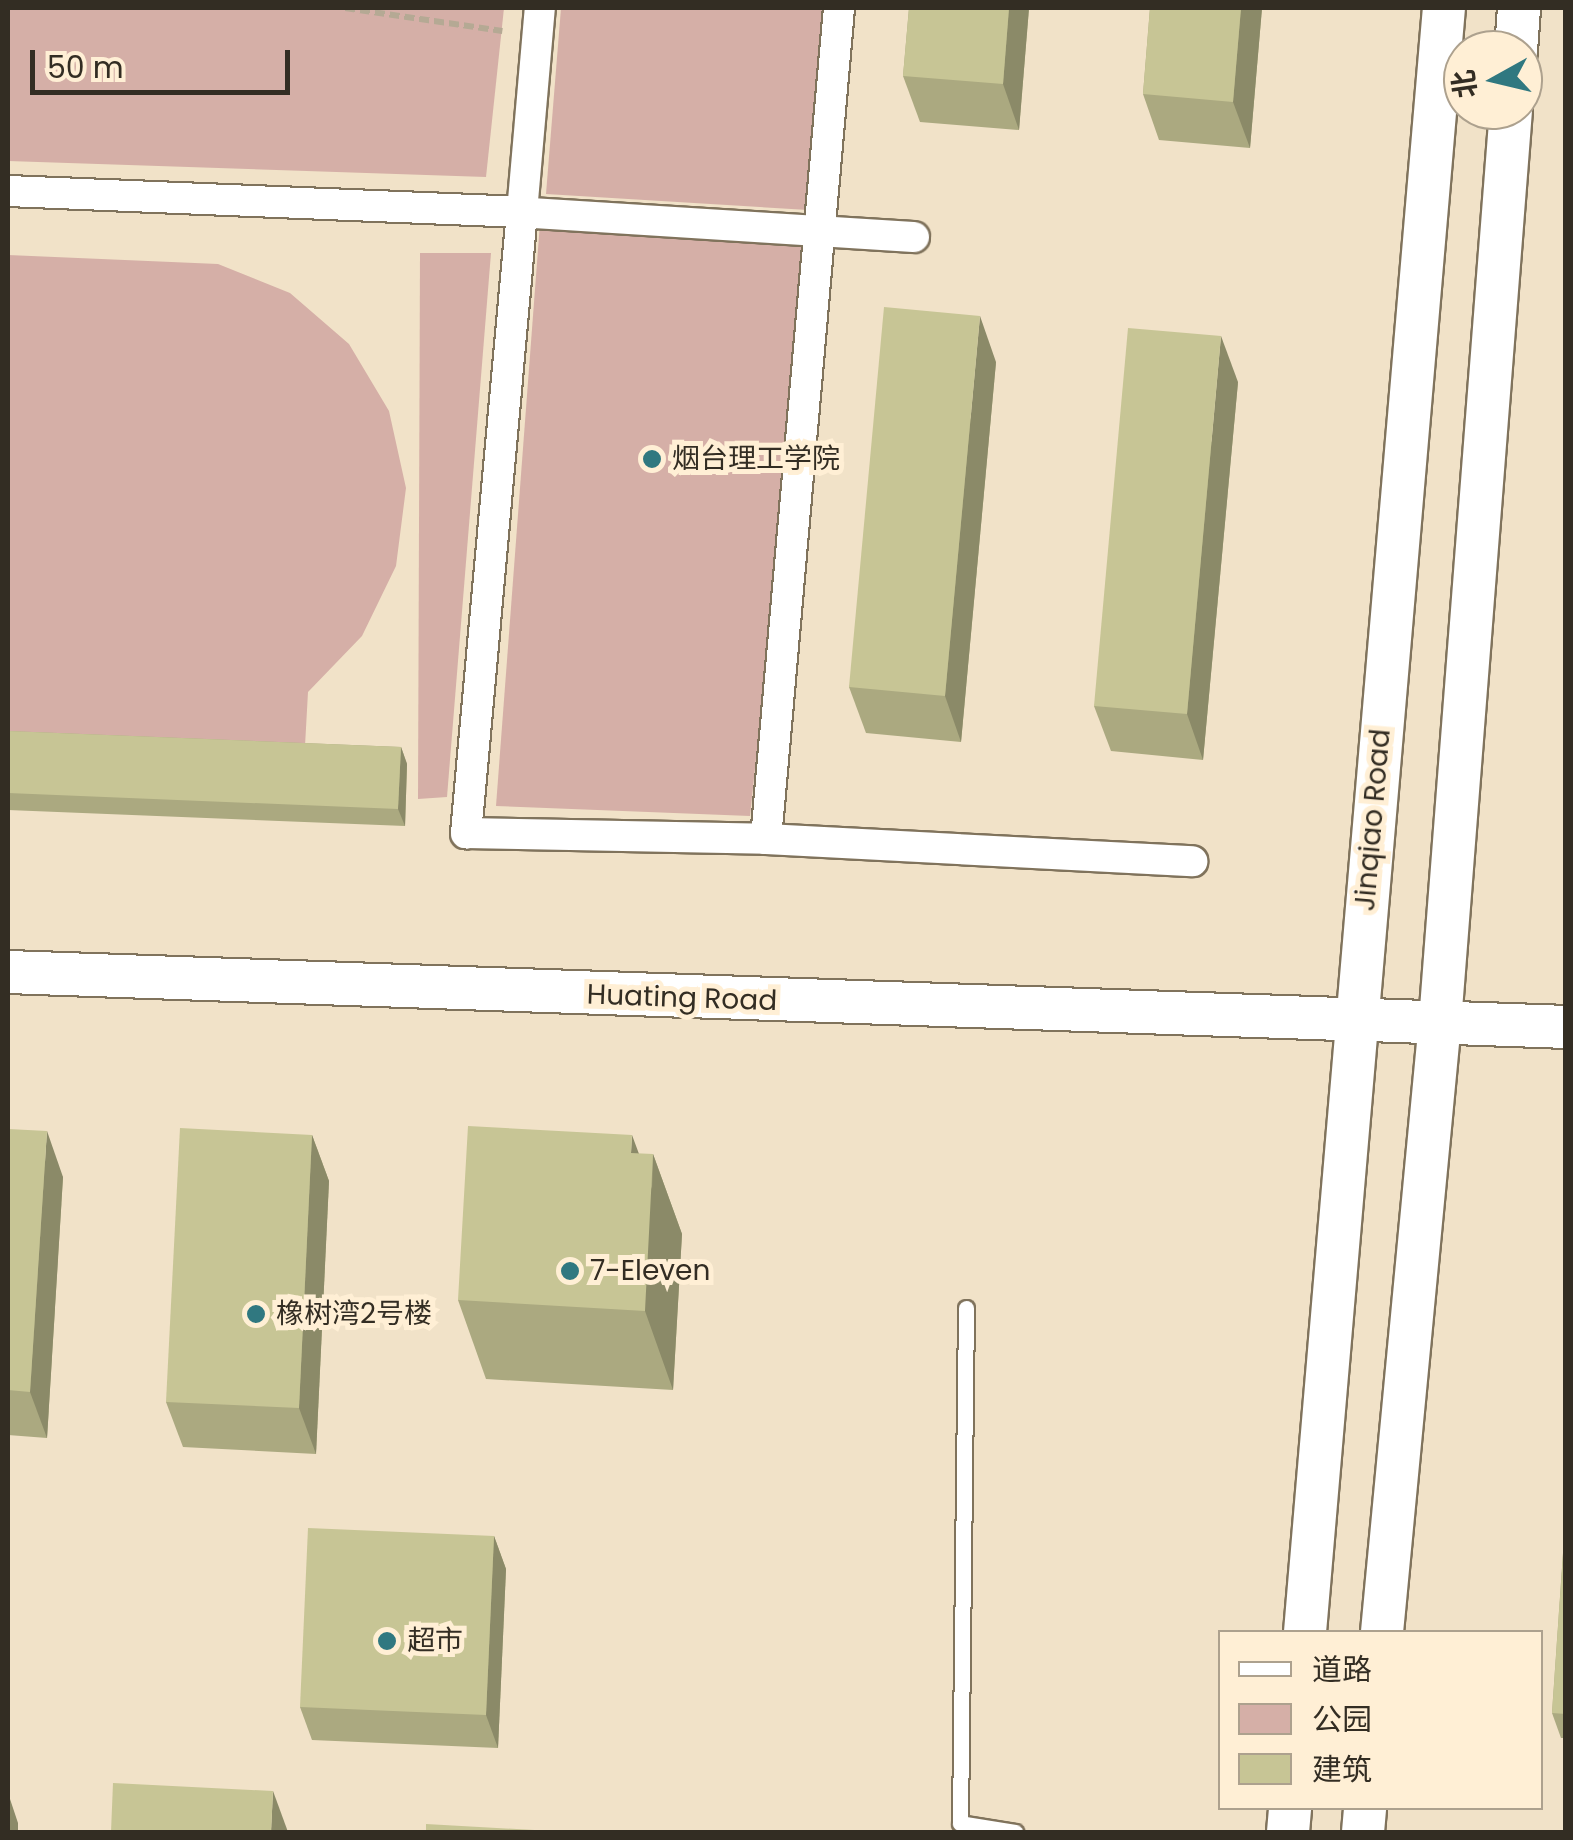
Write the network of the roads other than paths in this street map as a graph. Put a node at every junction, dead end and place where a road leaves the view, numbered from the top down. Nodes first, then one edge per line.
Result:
1 (540, 8) edge
2 (839, 8) edge
3 (1444, 8) edge
4 (1510, 130) edge
5 (8, 191) edge
6 (522, 212) junction
7 (914, 237) dead end
8 (766, 840) junction
9 (1192, 861) dead end
10 (8, 972) edge
11 (1356, 1019) junction
12 (1440, 1022) junction
13 (1566, 1027) edge
14 (966, 1308) dead end
15 (1304, 1630) edge
16 (1382, 1630) edge
17 (1015, 1832) edge

1 - 6 street
2 - 8 street
3 - 11 street, Jinqiao Road
4 - 12 street
5 - 6 street
6 - 7 street
6 - 8 street
8 - 9 street
10 - 11 street, Huating Road
11 - 12 street, Huating Road
11 - 15 street, Jinqiao Road
12 - 13 street
12 - 16 street
14 - 17 lane

